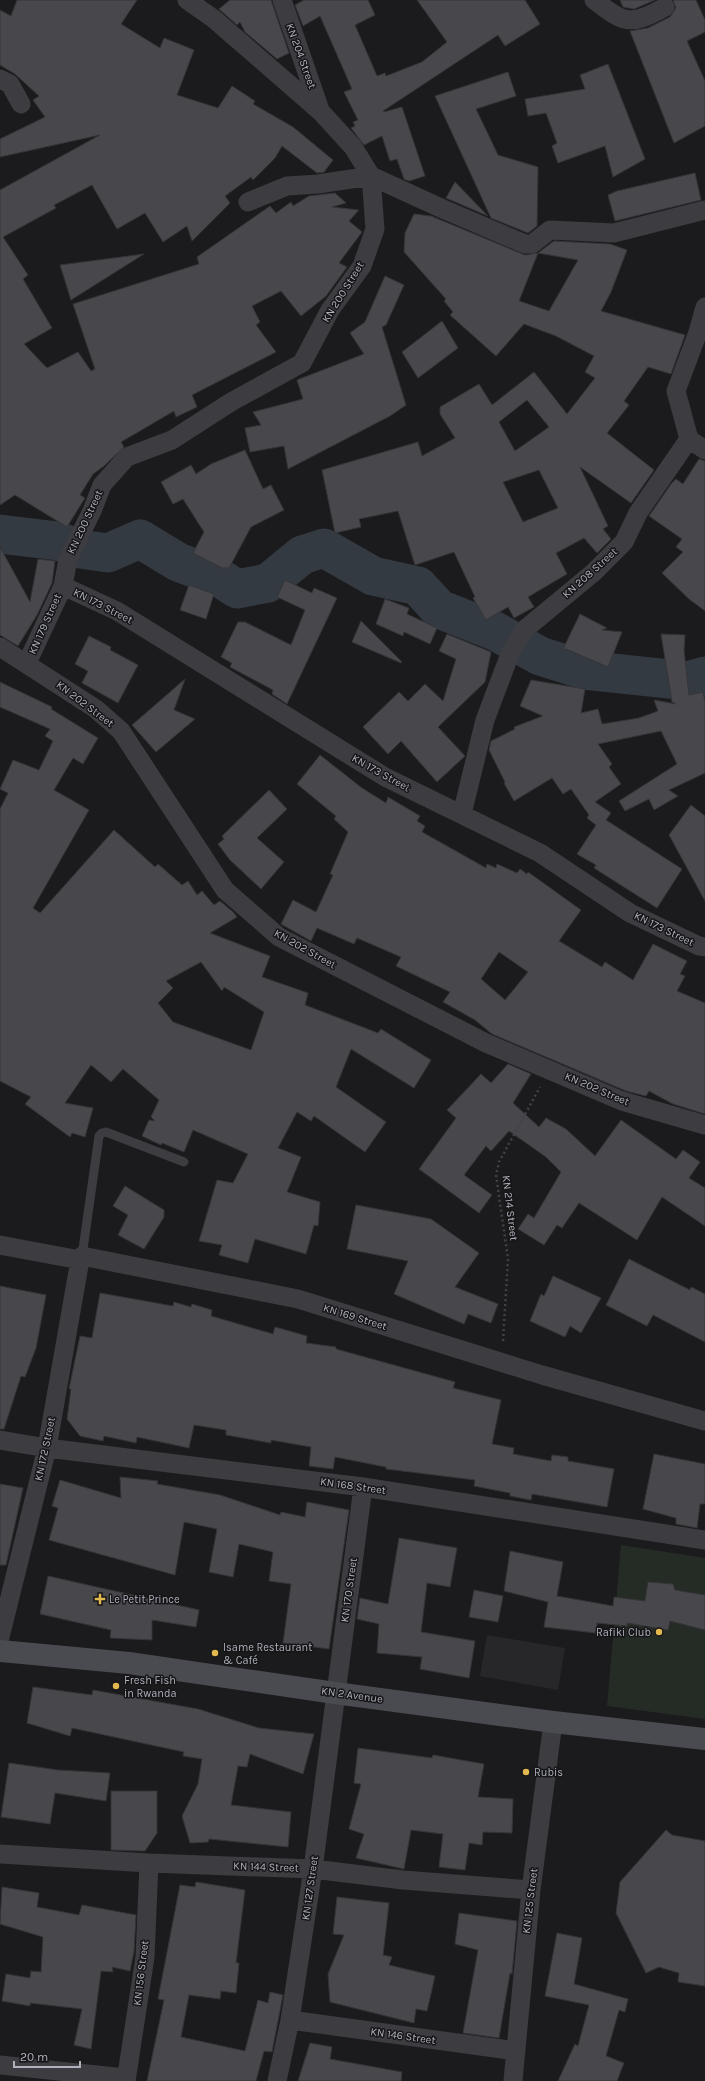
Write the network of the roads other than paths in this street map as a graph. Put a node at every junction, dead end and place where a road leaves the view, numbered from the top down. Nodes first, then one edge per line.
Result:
1 (187, 0) edge
2 (282, 0) edge
3 (594, 0) edge
4 (665, 7) dead end
5 (0, 79) edge
6 (21, 104) dead end
7 (321, 112) junction
8 (371, 176) junction
9 (248, 202) dead end
10 (705, 210) edge
11 (705, 307) edge
12 (689, 439) junction
13 (705, 450) edge
14 (63, 586) junction
15 (0, 647) edge
16 (27, 663) junction
17 (462, 814) junction
18 (705, 947) edge
19 (705, 1126) edge
20 (184, 1162) dead end
21 (0, 1245) edge
22 (81, 1258) junction
23 (705, 1421) edge
24 (0, 1440) edge
25 (47, 1448) junction
26 (363, 1487) junction
27 (705, 1540) edge
28 (0, 1637) edge
29 (0, 1651) edge
30 (335, 1693) junction
31 (553, 1722) junction
32 (705, 1739) edge
33 (0, 1854) edge
34 (149, 1863) junction
35 (313, 1869) junction
36 (531, 1890) junction
37 (290, 2020) junction
38 (516, 2051) junction
39 (0, 2065) edge
40 (126, 2080) edge
41 (277, 2081) edge
42 (513, 2081) edge

1 - 7 street, KN 200 Street
2 - 7 street, KN 204 Street
3 - 4 street
5 - 6 street
7 - 8 street, KN 200 Street
8 - 9 street
8 - 10 street
8 - 14 street, KN 200 Street
11 - 12 street
12 - 13 street
12 - 17 street, KN 208 Street
14 - 16 street, KN 179 Street
14 - 17 street, KN 173 Street
15 - 16 street, KN 202 Street
16 - 19 street, KN 202 Street
17 - 18 street, KN 173 Street
20 - 22 lane
21 - 22 street, KN 169 Street
22 - 23 street, KN 169 Street
22 - 25 street, KN 172 Street
24 - 25 street, KN 168 Street
25 - 26 street, KN 168 Street
25 - 28 street, KN 172 Street
26 - 27 street, KN 168 Street
26 - 30 street, KN 170 Street
29 - 30 main road, KN 2 Avenue
30 - 31 main road, KN 2 Avenue
30 - 35 street, KN 127 Street
31 - 32 main road, KN 2 Avenue
31 - 36 street, KN 125 Street
33 - 34 street, KN 144 Street
34 - 35 street, KN 144 Street
34 - 40 street, KN 156 Street
35 - 36 street, KN 144 Street
35 - 37 street, KN 127 Street
36 - 38 street, KN 125 Street
37 - 38 street, KN 146 Street
37 - 41 street, KN 127 Street
38 - 42 street, KN 125 Street
39 - 40 street

